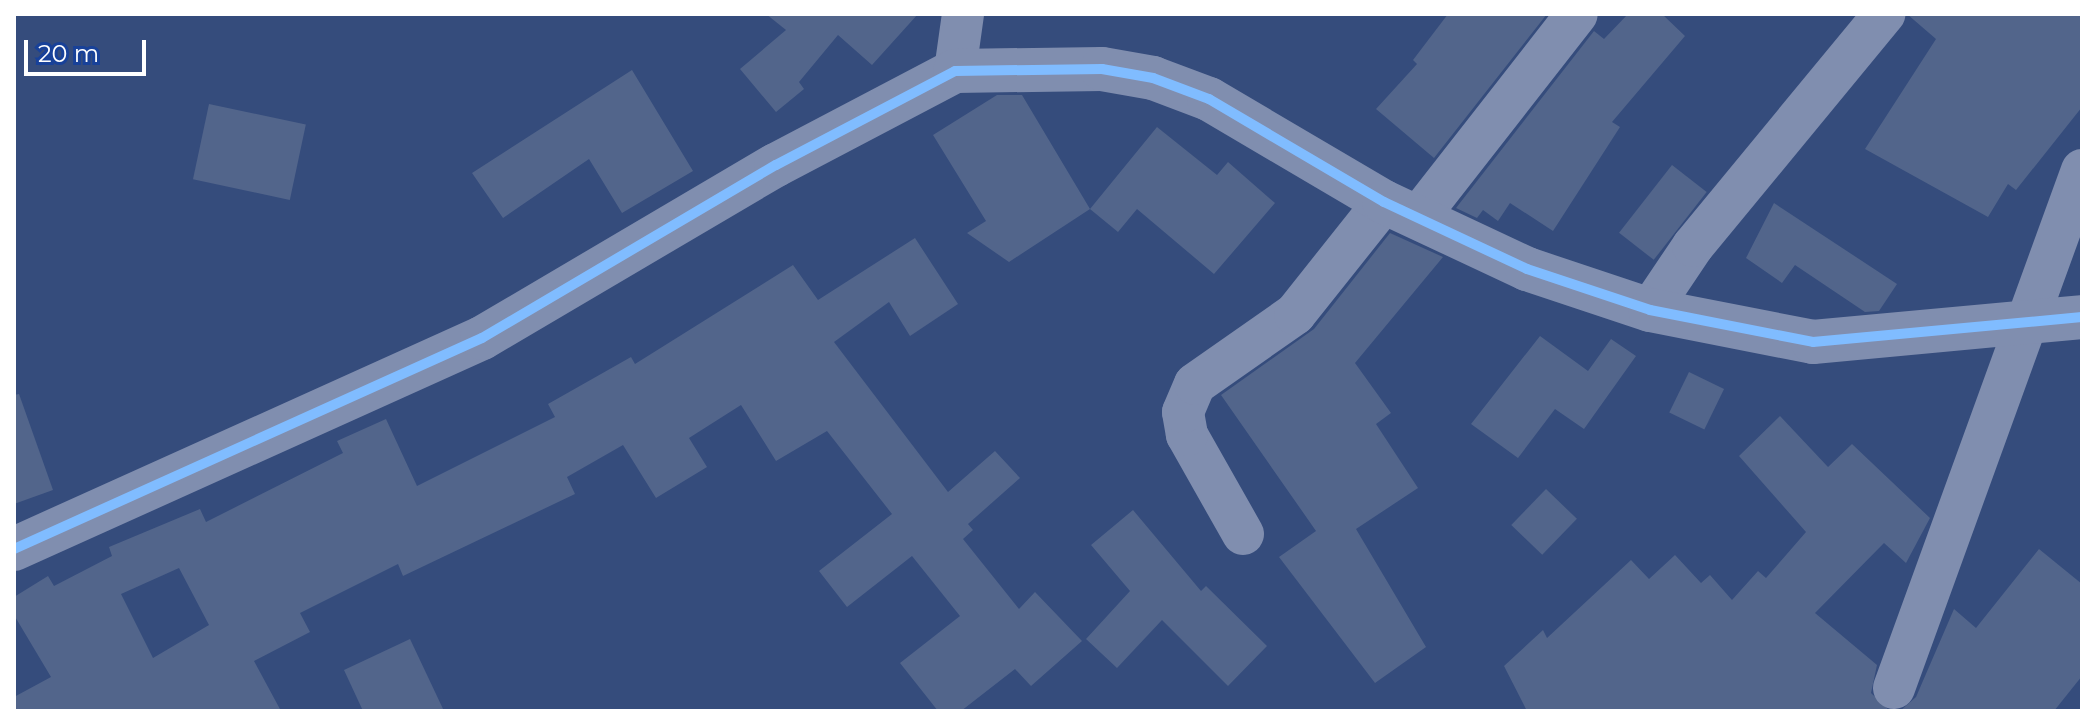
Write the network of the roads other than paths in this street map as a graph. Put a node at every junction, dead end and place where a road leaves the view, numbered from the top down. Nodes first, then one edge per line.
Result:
1 (963, 14) edge
2 (1577, 14) edge
3 (1884, 14) edge
4 (955, 71) junction
5 (2082, 170) edge
6 (1402, 209) junction
7 (1650, 310) junction
8 (2082, 317) edge
9 (2029, 318) junction
10 (1243, 534) dead end
11 (14, 549) edge
12 (1894, 688) dead end

1 - 4 street
2 - 6 street
3 - 7 street
4 - 6 street
4 - 11 street
5 - 9 street
6 - 7 street
6 - 10 street
7 - 9 street
8 - 9 street
9 - 12 street

